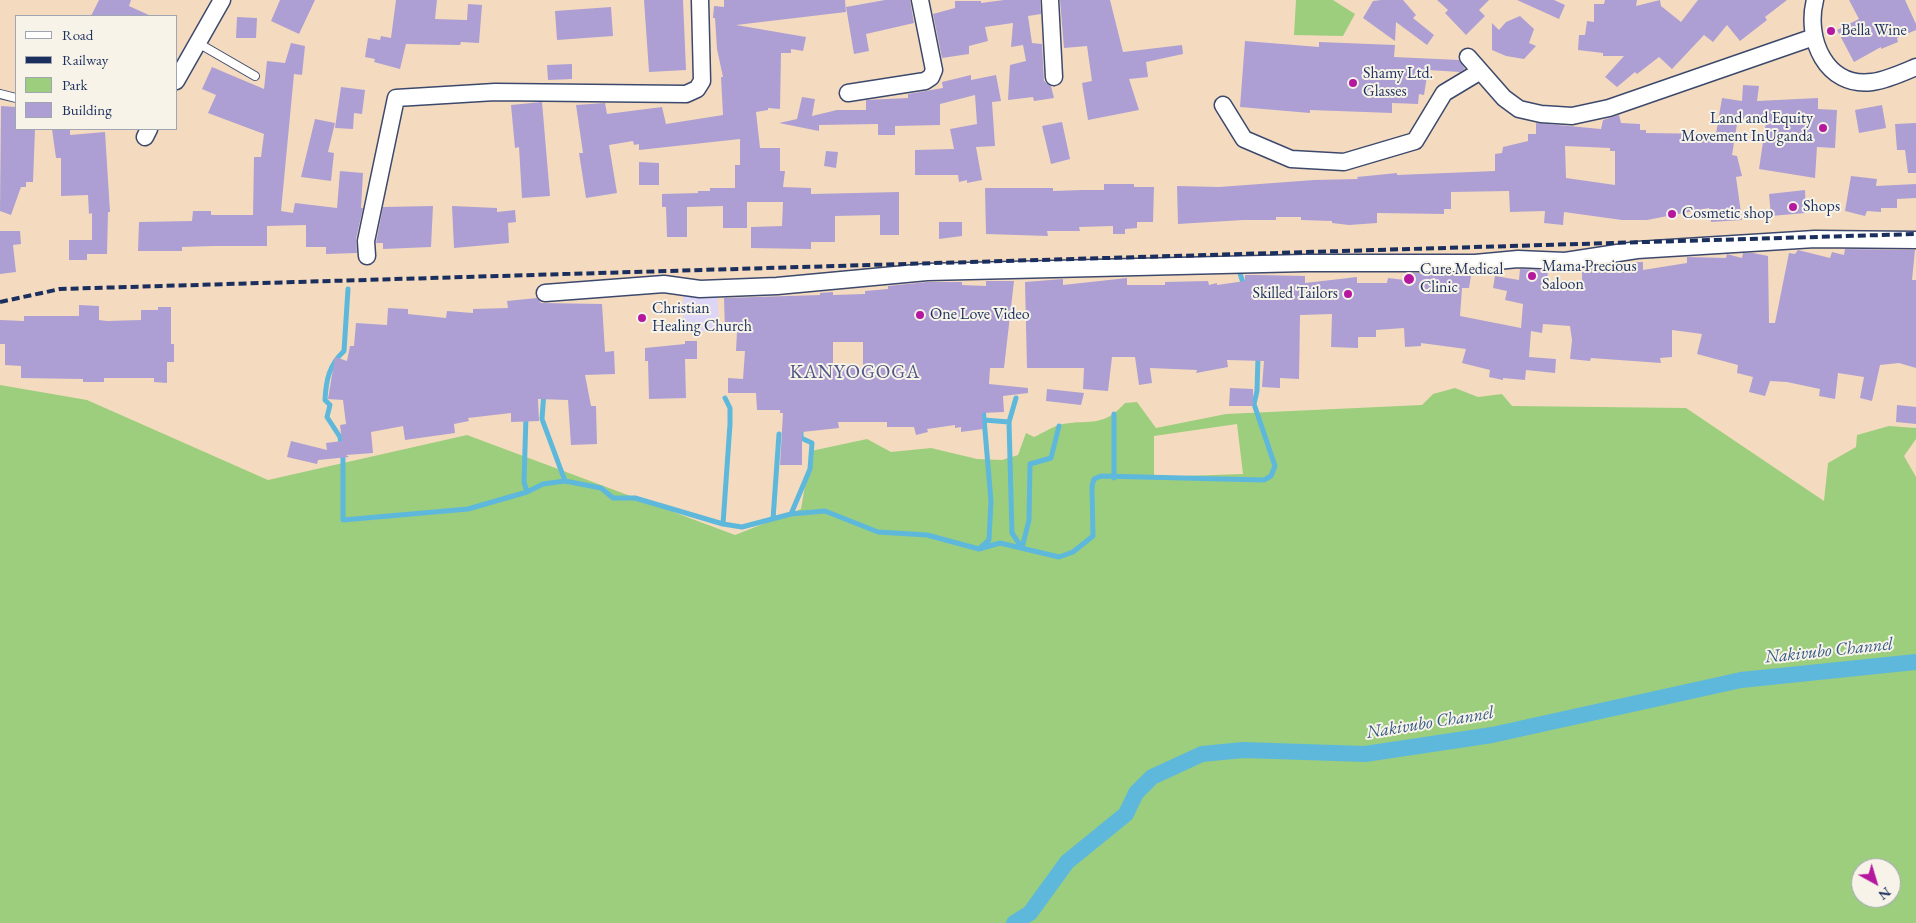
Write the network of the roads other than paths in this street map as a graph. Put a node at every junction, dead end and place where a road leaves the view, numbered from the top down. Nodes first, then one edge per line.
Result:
1 (222, 0) edge
2 (700, 0) edge
3 (920, 0) edge
4 (1050, 0) edge
5 (1815, 0) edge
6 (1814, 37) junction
7 (198, 43) junction
8 (1468, 57) dead end
9 (1916, 68) edge
10 (1479, 72) junction
11 (255, 76) dead end
12 (178, 78) edge
13 (1054, 78) dead end
14 (848, 93) dead end
15 (0, 94) edge
16 (15, 98) edge
17 (1223, 105) dead end
18 (1916, 240) edge
19 (367, 256) dead end
20 (545, 293) dead end

1 - 7 street
2 - 19 street
3 - 14 street
4 - 13 street
5 - 6 street
6 - 9 street
6 - 10 street
7 - 11 lane
7 - 12 street
8 - 10 street
10 - 17 street
15 - 16 lane
18 - 20 street

